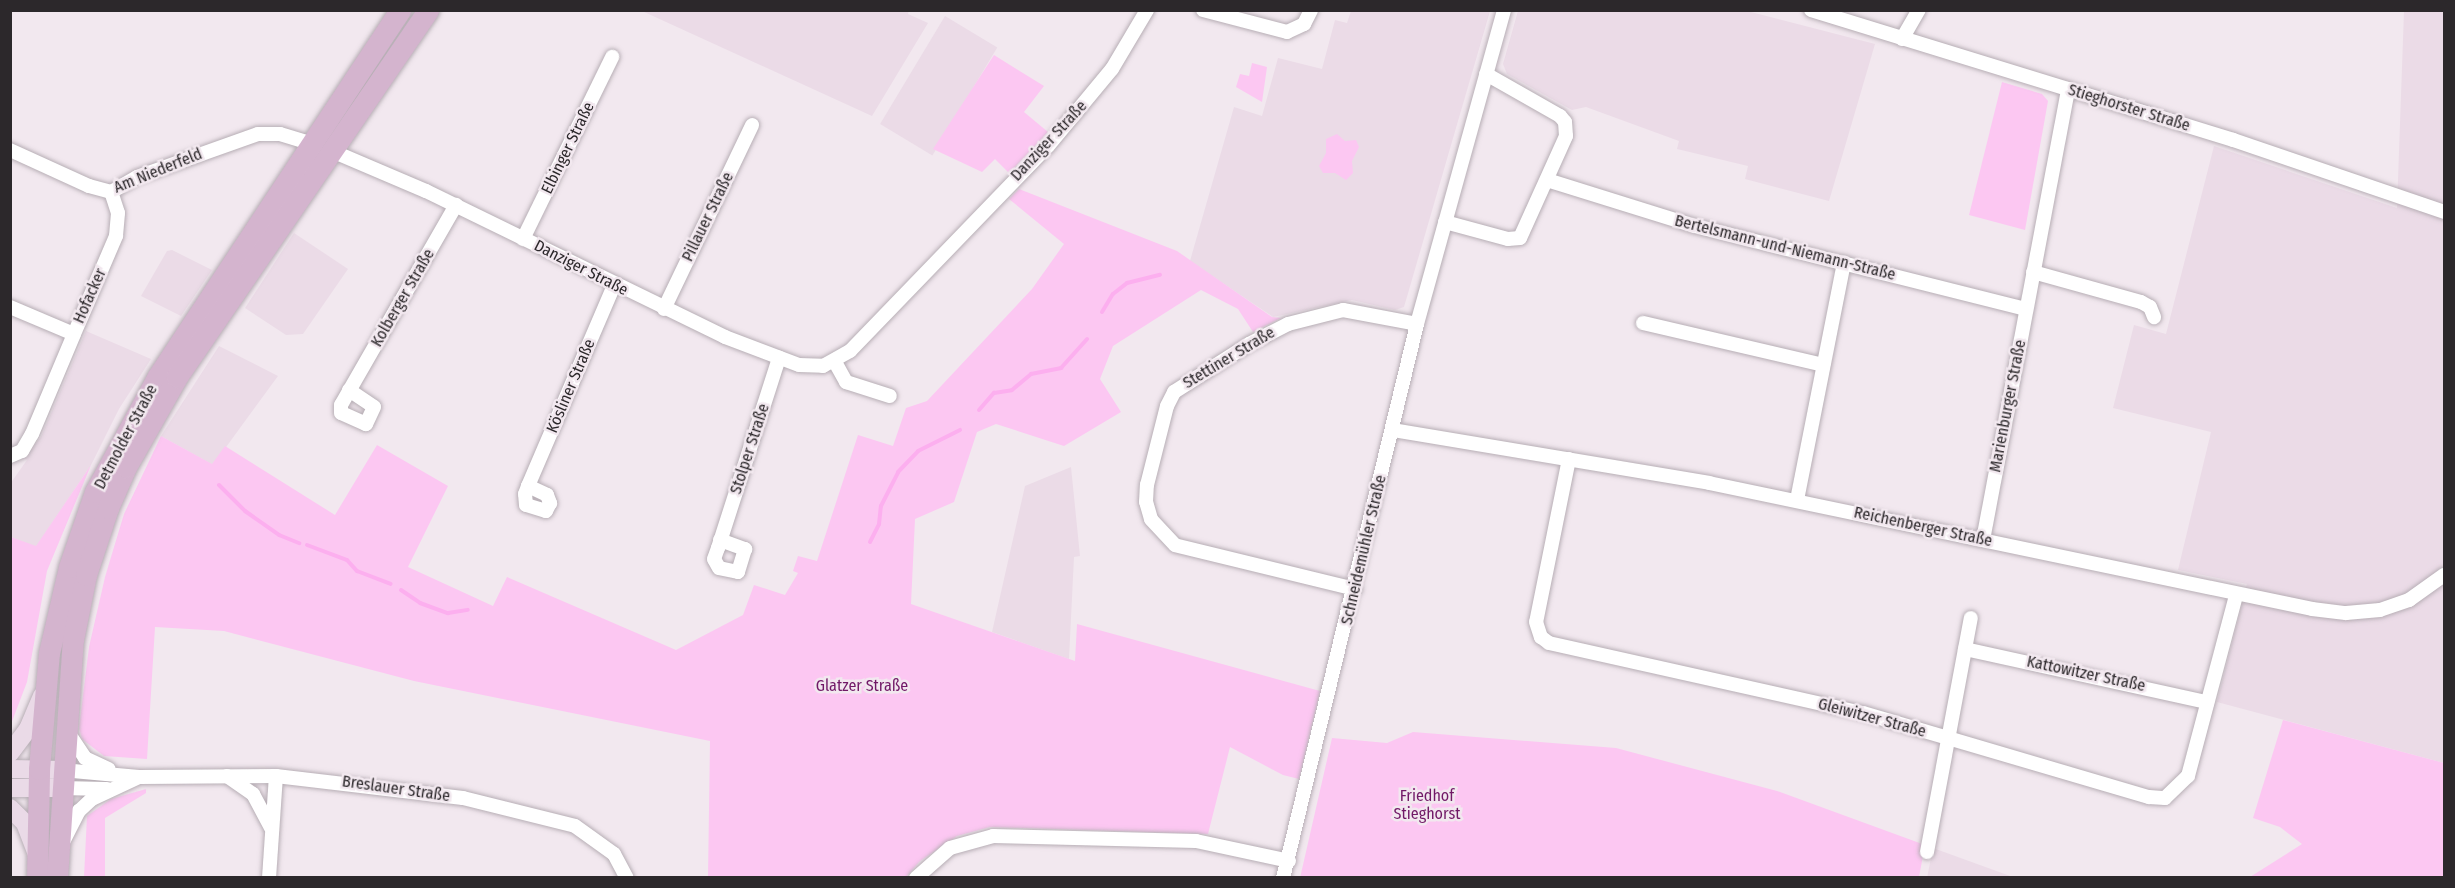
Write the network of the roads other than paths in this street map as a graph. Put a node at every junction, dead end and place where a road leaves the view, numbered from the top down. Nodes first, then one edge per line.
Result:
1 (400, 10) edge
2 (428, 10) edge
3 (1146, 10) edge
4 (1203, 10) edge
5 (1311, 10) edge
6 (1504, 10) edge
7 (1811, 10) edge
8 (1919, 10) edge
9 (1902, 39) junction
10 (612, 57) dead end
11 (1486, 74) junction
12 (2068, 89) junction
13 (752, 125) dead end
14 (310, 143) junction
15 (10, 150) edge
16 (332, 151) junction
17 (1547, 180) junction
18 (111, 192) junction
19 (456, 205) junction
20 (2445, 212) edge
21 (1445, 222) junction
22 (523, 239) junction
23 (1844, 263) junction
24 (2033, 272) junction
25 (614, 285) junction
26 (10, 307) edge
27 (664, 309) junction
28 (2026, 309) junction
29 (2154, 317) dead end
30 (1643, 323) dead end
31 (1417, 324) junction
32 (74, 334) junction
33 (779, 358) junction
34 (835, 362) junction
35 (1823, 365) junction
36 (350, 390) dead end
37 (890, 396) dead end
38 (1393, 430) junction
39 (10, 456) edge
40 (1569, 459) junction
41 (528, 486) dead end
42 (1797, 500) junction
43 (720, 540) dead end
44 (1983, 540) junction
45 (2445, 575) edge
46 (1355, 589) junction
47 (2236, 595) junction
48 (1971, 618) dead end
49 (1965, 649) junction
50 (45, 686) junction
51 (2207, 702) junction
52 (65, 718) junction
53 (1949, 740) junction
54 (10, 753) edge
55 (10, 769) edge
56 (114, 772) junction
57 (223, 774) junction
58 (276, 776) junction
59 (139, 777) junction
60 (38, 778) junction
61 (61, 779) junction
62 (10, 788) edge
63 (112, 788) junction
64 (10, 808) edge
65 (273, 833) junction
66 (1927, 852) dead end
67 (1289, 861) junction
68 (47, 868) edge
69 (269, 878) edge
70 (627, 878) edge
71 (916, 878) edge
72 (1283, 878) edge

1 - 14 main road, Detmolder Straße
2 - 16 main road, Detmolder Straße
3 - 34 street, Danziger Straße
4 - 5 street
6 - 11 street, Schneidemühler Straße
7 - 9 street, Stieghorster Straße
8 - 9 street
9 - 12 street, Stieghorster Straße
10 - 22 street, Elbinger Straße
11 - 17 street
11 - 21 street, Schneidemühler Straße
12 - 20 street, Stieghorster Straße
12 - 24 street, Marienburger Straße
13 - 27 street, Pillauer Straße
14 - 16 main road
14 - 18 street, Am Niederfeld
14 - 50 main road, Detmolder Straße
15 - 18 street, Am Niederfeld
16 - 19 street, Danziger Straße
16 - 52 main road, Detmolder Straße
17 - 21 street
17 - 23 street, Bertelsmann-und-Niemann-Straße
18 - 32 street, Hofacker
19 - 22 street, Danziger Straße
19 - 36 street, Kolberger Straße
21 - 31 street, Schneidemühler Straße
22 - 25 street, Danziger Straße
23 - 28 street, Bertelsmann-und-Niemann-Straße
23 - 35 street
24 - 28 street, Marienburger Straße
24 - 29 street
25 - 27 street, Danziger Straße
25 - 41 street, Kösliner Straße
26 - 32 street, Hofacker
27 - 33 street, Danziger Straße
28 - 44 street, Marienburger Straße
30 - 35 street
31 - 38 street, Schneidemühler Straße
31 - 46 street, Stettiner Straße
32 - 39 street
33 - 34 street, Danziger Straße
33 - 43 street, Stolper Straße
34 - 37 street
35 - 42 street
38 - 40 street, Reichenberger Straße
38 - 46 street, Schneidemühler Straße
40 - 42 street, Reichenberger Straße
40 - 53 street, Gleiwitzer Straße
42 - 44 street, Reichenberger Straße
44 - 47 street, Reichenberger Straße
45 - 47 street, Reichenberger Straße
46 - 67 street, Schneidemühler Straße
47 - 51 street, Gleiwitzer Straße
48 - 49 street
49 - 51 street, Kattowitzer Straße
49 - 53 street
50 - 54 main road
50 - 60 main road, Detmolder Straße
51 - 53 street, Gleiwitzer Straße
52 - 56 street, Breslauer Straße
52 - 61 main road, Detmolder Straße
53 - 66 street
55 - 60 main road
56 - 59 street, Breslauer Straße
56 - 61 street, Breslauer Straße
57 - 58 street, Breslauer Straße
57 - 59 street, Breslauer Straße
57 - 65 street
58 - 65 street
58 - 70 street, Breslauer Straße
59 - 63 street, Breslauer Straße
60 - 61 main road
60 - 62 main road
60 - 68 main road, Detmolder Straße
61 - 63 street, Breslauer Straße
61 - 68 main road, Detmolder Straße
63 - 68 street, Breslauer Straße
64 - 68 main road
65 - 69 street
67 - 71 street
67 - 72 street, Schneidemühler Straße

